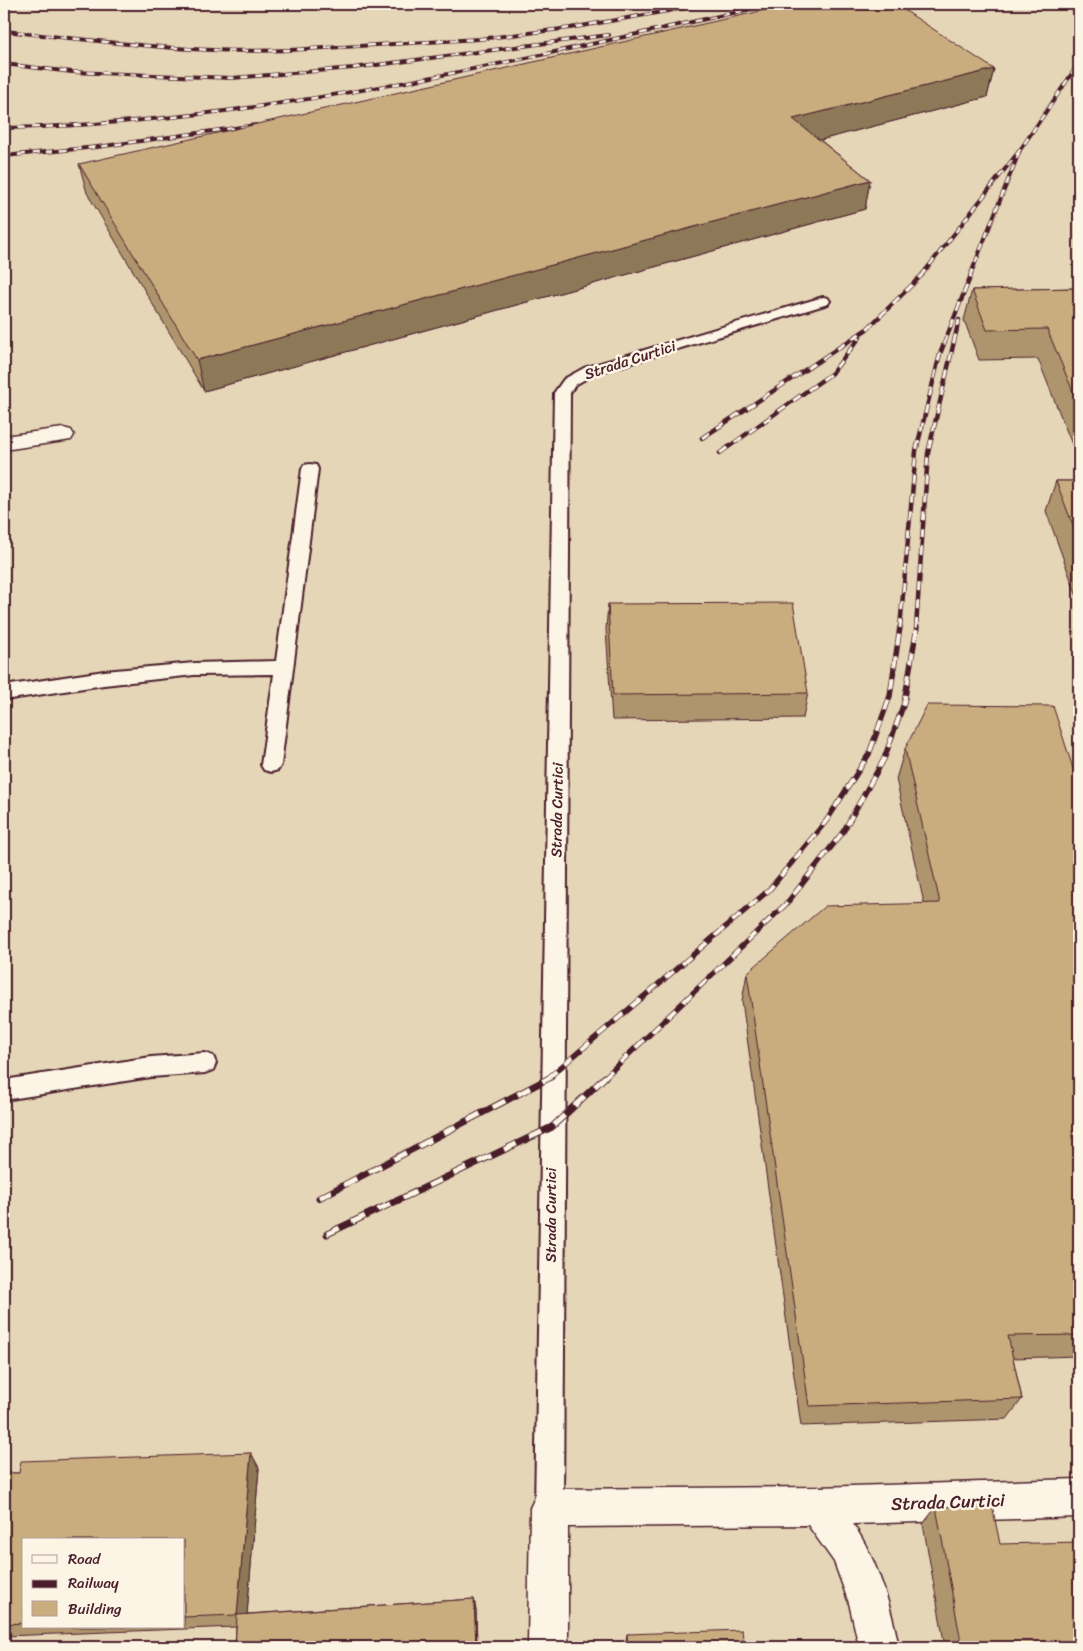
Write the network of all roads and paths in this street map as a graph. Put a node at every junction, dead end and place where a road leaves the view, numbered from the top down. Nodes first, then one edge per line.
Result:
1 (823, 301) dead end
2 (62, 435) dead end
3 (4, 443) edge
4 (310, 469) dead end
5 (283, 667) junction
6 (4, 693) edge
7 (271, 765) dead end
8 (205, 1063) dead end
9 (4, 1090) edge
10 (1079, 1498) edge
11 (818, 1506) junction
12 (549, 1508) junction
13 (548, 1647) edge
14 (880, 1647) edge

1 - 12 lane, Strada Curtici
2 - 3 street
4 - 5 lane
5 - 6 lane
5 - 7 lane
8 - 9 lane
10 - 11 street, Strada Curtici
11 - 12 street, Strada Curtici
11 - 14 street
12 - 13 street, Strada Curtici

